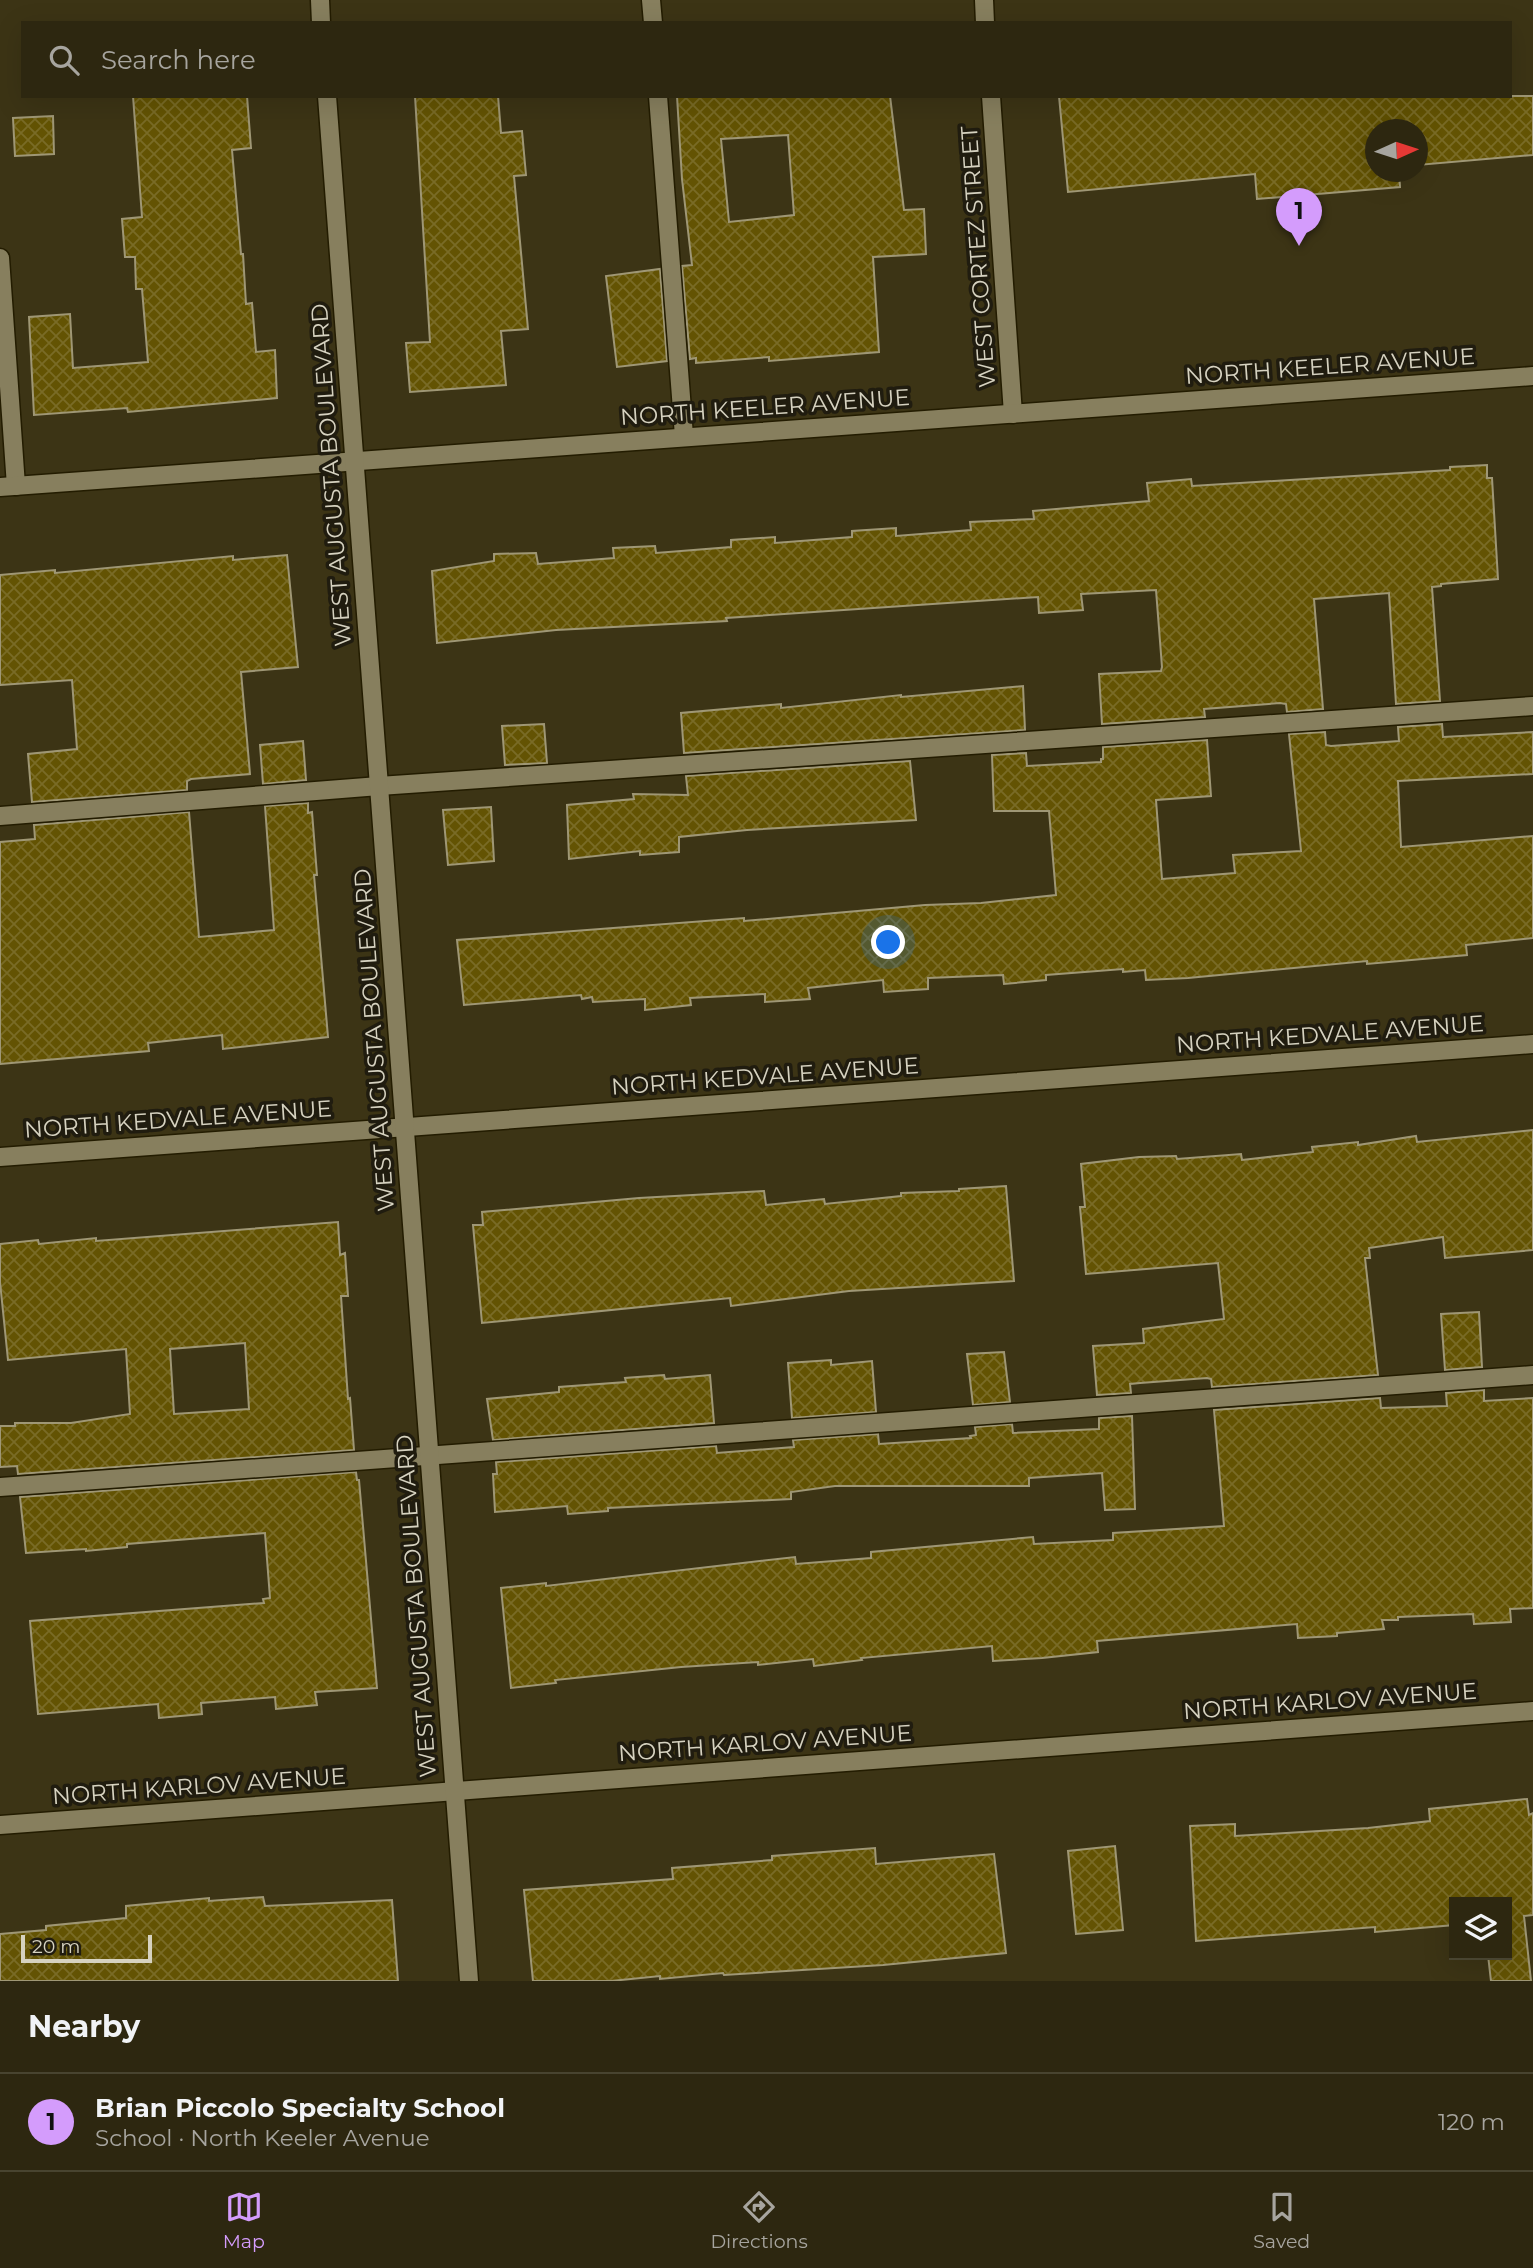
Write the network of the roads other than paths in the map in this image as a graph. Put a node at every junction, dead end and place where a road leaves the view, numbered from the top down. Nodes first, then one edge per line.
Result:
1 (320, 0) edge
2 (651, 0) edge
3 (984, 0) edge
4 (321, 21) edge
5 (653, 21) edge
6 (985, 21) edge
7 (327, 98) edge
8 (659, 98) edge
9 (990, 98) edge
10 (0, 258) edge
11 (1533, 376) edge
12 (1013, 414) junction
13 (684, 436) junction
14 (355, 461) junction
15 (8, 487) edge
16 (1533, 706) edge
17 (379, 786) junction
18 (0, 817) edge
19 (1533, 1044) edge
20 (405, 1127) junction
21 (0, 1157) edge
22 (1533, 1375) edge
23 (429, 1455) junction
24 (0, 1486) edge
25 (1533, 1710) edge
26 (455, 1791) junction
27 (0, 1825) edge
28 (469, 1981) edge

1 - 4 street
2 - 5 street
3 - 6 street
7 - 14 street, WEST AUGUSTA BOULEVARD
8 - 13 street
9 - 12 street, WEST CORTEZ STREET
10 - 15 street
11 - 12 street, NORTH KEELER AVENUE
12 - 13 street, NORTH KEELER AVENUE
13 - 14 street, NORTH KEELER AVENUE
14 - 15 street, NORTH KEELER AVENUE
14 - 17 street, WEST AUGUSTA BOULEVARD
16 - 17 street
17 - 18 street
17 - 20 street, WEST AUGUSTA BOULEVARD
19 - 20 street, NORTH KEDVALE AVENUE
20 - 21 street, NORTH KEDVALE AVENUE
20 - 23 street, WEST AUGUSTA BOULEVARD
22 - 23 street
23 - 24 street
23 - 26 street, WEST AUGUSTA BOULEVARD
25 - 26 street, NORTH KARLOV AVENUE
26 - 27 street, NORTH KARLOV AVENUE
26 - 28 street, WEST AUGUSTA BOULEVARD

